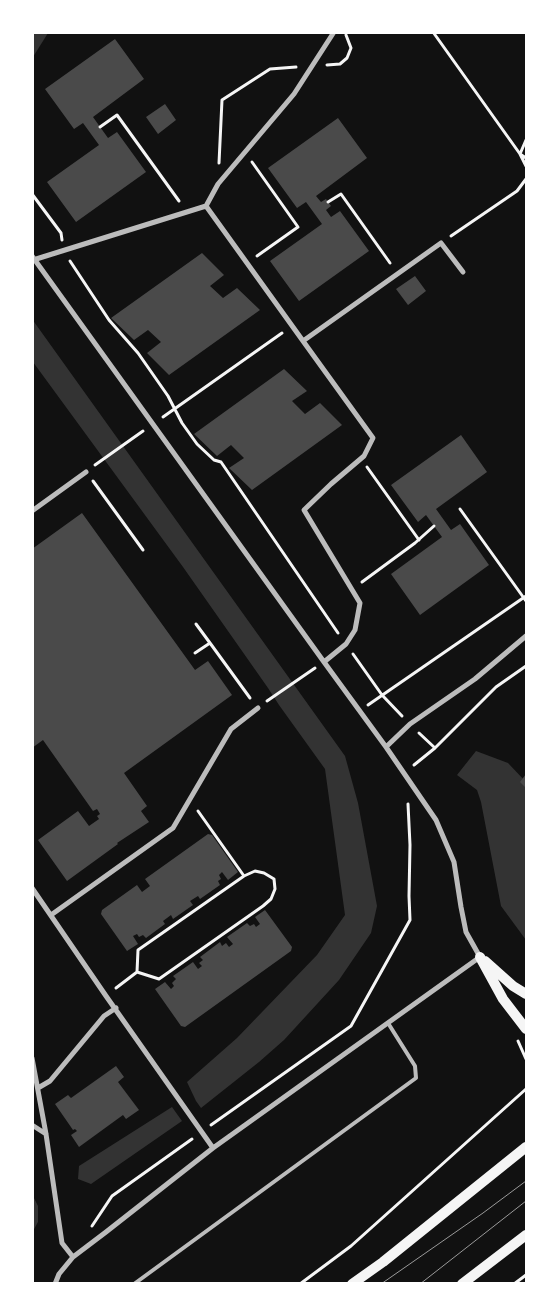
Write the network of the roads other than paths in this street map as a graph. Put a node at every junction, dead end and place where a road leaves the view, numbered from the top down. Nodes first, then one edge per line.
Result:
1 (334, 32) edge
2 (206, 206) junction
3 (33, 258) edge
4 (463, 272) dead end
5 (303, 341) junction
6 (86, 472) road end
7 (32, 511) edge
8 (526, 636) edge
9 (324, 662) junction
10 (258, 708) road end
11 (386, 746) junction
12 (32, 888) edge
13 (51, 915) junction
14 (480, 957) junction
15 (526, 994) edge
16 (116, 1008) junction
17 (388, 1023) junction
18 (526, 1029) edge
19 (32, 1058) edge
20 (38, 1088) junction
21 (32, 1125) edge
22 (46, 1134) junction
23 (526, 1146) edge
24 (213, 1148) junction
25 (526, 1235) edge
26 (73, 1257) junction
27 (55, 1284) edge
28 (134, 1284) edge
29 (352, 1284) edge
30 (462, 1284) edge

1 - 2 street
2 - 3 street
2 - 5 street
3 - 9 street
4 - 5 street
5 - 9 street
6 - 7 street
8 - 11 street
9 - 11 street
10 - 13 street
11 - 14 street
12 - 13 street
13 - 16 street
14 - 15 main road
14 - 17 street
14 - 18 main road
16 - 20 street
16 - 24 street
17 - 24 street
17 - 28 lane
19 - 20 street
20 - 22 street
21 - 22 street
22 - 26 street
23 - 29 main road
24 - 26 street
25 - 30 main road
26 - 27 street

